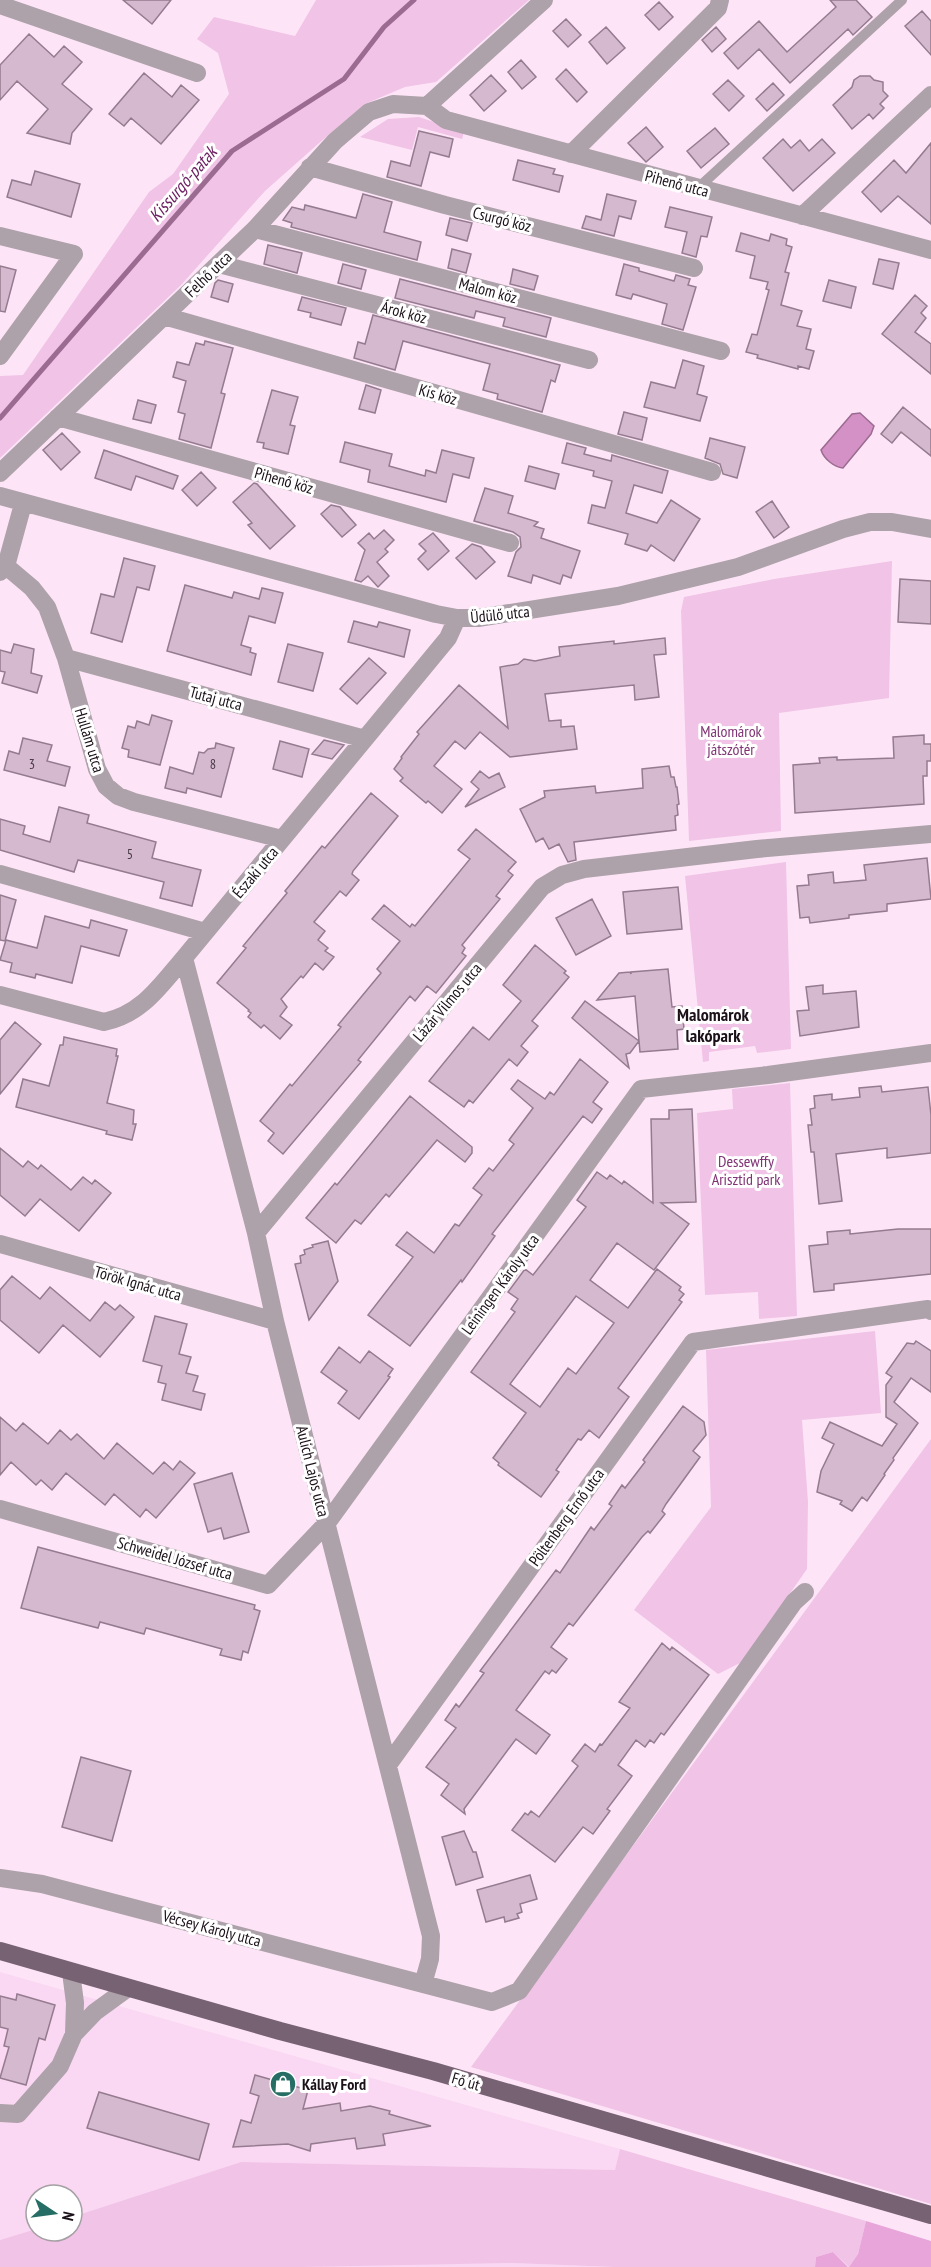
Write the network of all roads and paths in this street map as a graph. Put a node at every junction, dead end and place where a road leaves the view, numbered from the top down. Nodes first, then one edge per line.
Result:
1 (544, 0) edge
2 (720, 0) edge
3 (902, 0) edge
4 (0, 5) edge
5 (197, 72) dead end
6 (931, 95) edge
7 (427, 106) junction
8 (571, 154) junction
9 (310, 167) junction
10 (698, 188) junction
11 (802, 216) junction
12 (255, 229) junction
13 (0, 236) edge
14 (931, 250) edge
15 (219, 264) junction
16 (694, 268) dead end
17 (164, 316) junction
18 (721, 351) dead end
19 (0, 356) edge
20 (589, 360) dead end
21 (58, 417) junction
22 (712, 472) dead end
23 (0, 473) edge
24 (0, 496) edge
25 (24, 504) junction
26 (931, 529) edge
27 (510, 543) dead end
28 (3, 569) edge
29 (457, 618) junction
30 (66, 658) junction
31 (365, 739) junction
32 (931, 834) edge
33 (282, 839) junction
34 (0, 874) edge
35 (206, 932) junction
36 (184, 958) junction
37 (0, 995) edge
38 (931, 1053) edge
39 (256, 1233) junction
40 (0, 1244) edge
41 (931, 1311) edge
42 (275, 1321) junction
43 (0, 1509) edge
44 (327, 1523) junction
45 (805, 1592) dead end
46 (388, 1765) junction
47 (0, 1878) edge
48 (0, 1952) edge
49 (71, 1972) junction
50 (423, 1984) junction
51 (128, 1988) junction
52 (74, 2034) junction
53 (0, 2113) edge
54 (931, 2215) edge

1 - 7 street
2 - 8 street
3 - 10 lane
4 - 5 street
6 - 11 street
7 - 8 street, Pihenő utca
7 - 9 street, Felhő utca
8 - 10 street, Pihenő utca
9 - 12 street, Felhő utca
9 - 16 street, Csurgó köz
10 - 11 street, Pihenő utca
11 - 14 street, Pihenő utca
12 - 15 street, Felhő utca
12 - 18 street, Malom köz
13 - 19 street
15 - 17 street, Felhő utca
15 - 20 street, Árok köz
17 - 21 street, Felhő utca
17 - 22 street, Kis köz
21 - 23 street, Felhő utca
21 - 27 street, Pihenő köz
24 - 25 street, Üdülő utca
25 - 28 street
25 - 29 street, Üdülő utca
26 - 29 street, Üdülő utca
28 - 30 street, Hullám utca
29 - 31 street, Északi utca
30 - 31 street, Tutaj utca
30 - 33 street, Hullám utca
31 - 33 street, Északi utca
32 - 39 street, Lázár Vilmos utca
33 - 35 street, Északi utca
34 - 35 street
35 - 36 street, Északi utca
36 - 37 street, Északi utca
36 - 39 street, Aulich Lajos utca
38 - 44 street, Leiningen Károly utca
39 - 42 street, Aulich Lajos utca
40 - 42 street, Török Ignác utca
41 - 46 street, Pöltenberg Ernő utca
42 - 44 street, Aulich Lajos utca
43 - 44 street, Schweidel József utca
44 - 46 street, Aulich Lajos utca
45 - 50 street, Vécsey Károly utca
46 - 50 street, Aulich Lajos utca
47 - 50 street, Vécsey Károly utca
48 - 49 main road, Fő út
49 - 51 main road, Fő út
49 - 52 street
51 - 52 street
51 - 54 main road, Fő út
52 - 53 street

